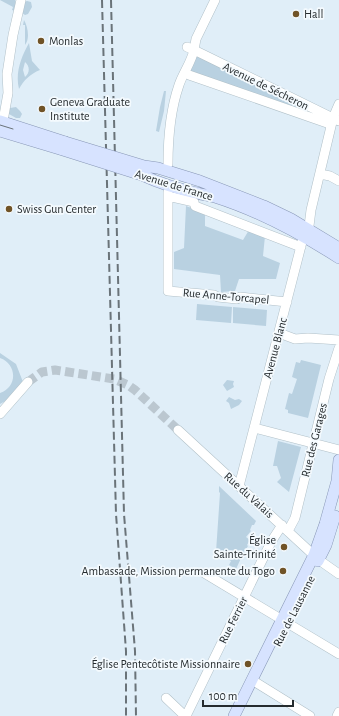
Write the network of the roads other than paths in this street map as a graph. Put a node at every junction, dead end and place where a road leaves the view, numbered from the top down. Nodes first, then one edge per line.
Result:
1 (21, 0) edge
2 (215, 0) edge
3 (190, 49) junction
4 (185, 72) junction
5 (339, 104) edge
6 (333, 121) edge
7 (1, 128) edge
8 (168, 164) dead end
9 (143, 170) junction
10 (320, 174) junction
11 (339, 181) edge
12 (170, 194) joint
13 (311, 210) junction
14 (296, 223) junction
15 (304, 237) junction
16 (339, 248) edge
17 (339, 258) edge
18 (287, 302) junction
19 (279, 333) junction
20 (339, 340) edge
21 (339, 348) edge
22 (28, 382) tunnel mouth
23 (0, 414) edge
24 (255, 428) junction
25 (178, 430) tunnel mouth
26 (313, 443) junction
27 (339, 450) edge
28 (339, 460) edge
29 (239, 486) junction
30 (339, 502) edge
31 (285, 528) junction
32 (317, 557) junction
33 (204, 573) dead end
34 (339, 574) edge
35 (244, 597) junction
36 (285, 621) junction
37 (339, 654) edge
38 (254, 682) junction
39 (166, 698) dead end
40 (339, 712) edge
41 (186, 716) edge
42 (234, 716) edge
43 (240, 716) edge
44 (310, 716) edge
45 (337, 716) edge

1 - 7 street
2 - 3 street
3 - 4 street
3 - 6 street, Avenue de Sécheron
4 - 6 street
4 - 8 street
5 - 6 street, Avenue Blanc
6 - 10 street, Avenue Blanc
7 - 9 main road, Avenue de France, bridge
9 - 14 main road, Avenue de France
9 - 15 main road, Avenue de France
10 - 11 street
10 - 13 street, Avenue Blanc
12 - 15 street, Avenue de France
12 - 18 street, Rue Anne-Torcapel
13 - 14 street
13 - 15 street, Avenue Blanc
14 - 15 main road, Avenue de France
15 - 16 main road, Avenue de France
15 - 17 main road, Avenue de France
15 - 18 street, Avenue Blanc
18 - 19 street, Avenue Blanc
19 - 20 street
19 - 24 street, Avenue Blanc
21 - 26 street, Rue des Garages
22 - 23 street
24 - 26 street
24 - 29 street, Avenue Blanc
25 - 29 street, Rue du Valais
26 - 27 street
26 - 31 street, Rue des Garages
28 - 32 main road
29 - 31 street, Rue du Valais
30 - 32 main road
31 - 32 street, Rue du Valais
31 - 35 street, Rue Ferrier
32 - 34 street, Rue du Valais
32 - 36 main road
33 - 35 street
35 - 36 street
35 - 41 street, Rue Ferrier
36 - 37 street
36 - 38 main road
38 - 42 main road
38 - 43 main road
38 - 44 street
39 - 41 street
40 - 45 street

